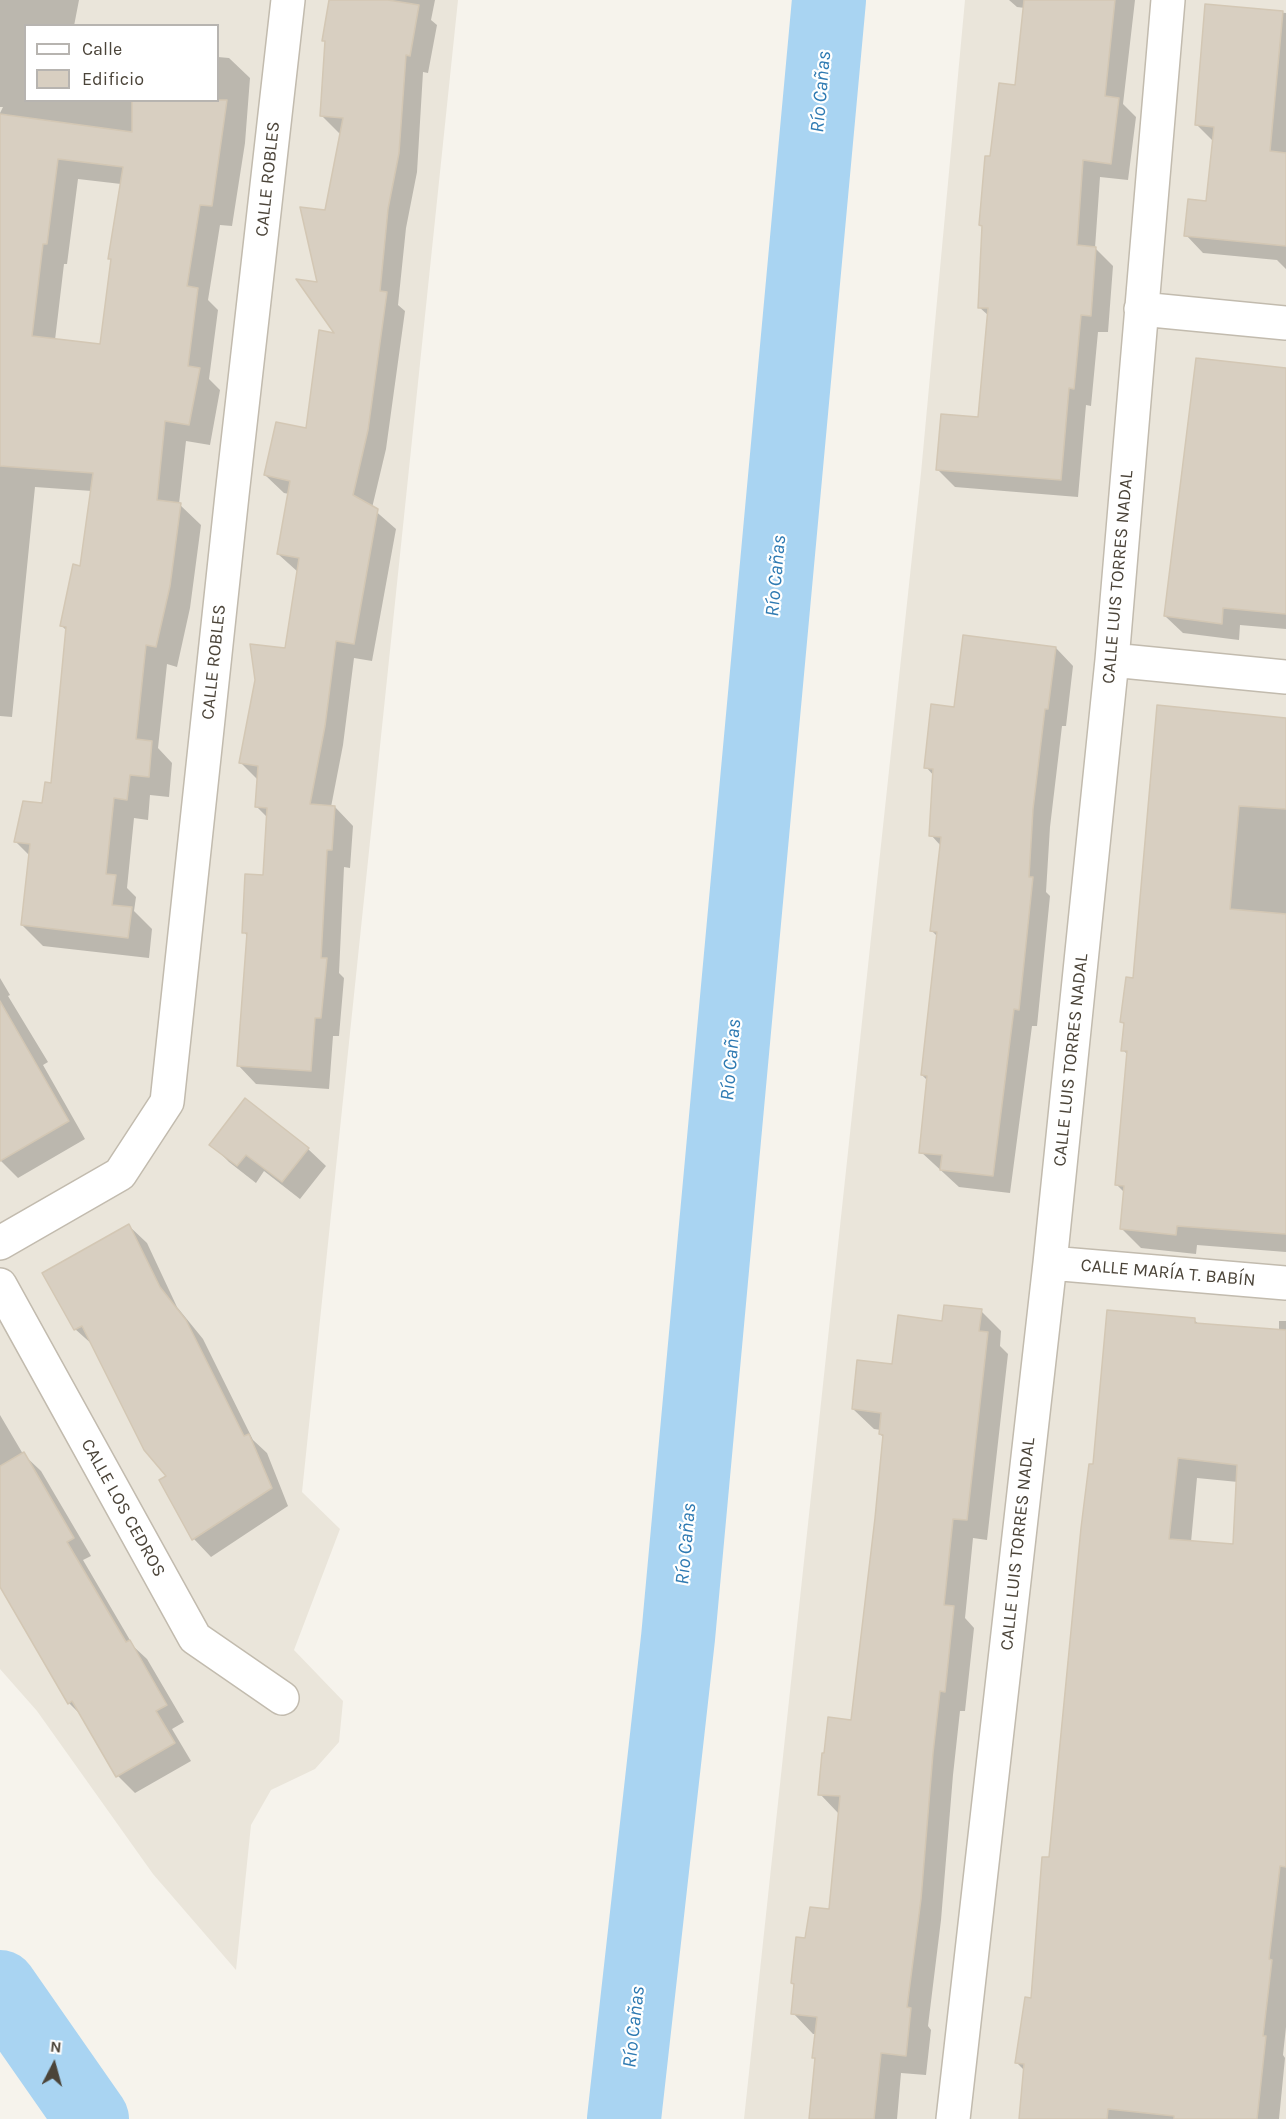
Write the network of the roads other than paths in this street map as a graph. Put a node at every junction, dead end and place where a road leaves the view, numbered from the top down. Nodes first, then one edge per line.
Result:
1 (288, 0) edge
2 (1168, 0) edge
3 (1141, 309) junction
4 (1286, 323) edge
5 (1112, 660) junction
6 (1286, 677) edge
7 (0, 1243) edge
8 (1050, 1263) junction
9 (1286, 1283) edge
10 (0, 1285) edge
11 (282, 1698) dead end
12 (953, 2119) edge

1 - 7 street, CALLE ROBLES
2 - 3 street, CALLE LUIS TORRES NADAL
3 - 4 street
3 - 5 street, CALLE LUIS TORRES NADAL
5 - 6 street
5 - 8 street, CALLE LUIS TORRES NADAL
8 - 9 street, CALLE MARÍA T. BABÍN
8 - 12 street, CALLE LUIS TORRES NADAL
10 - 11 street, CALLE LOS CEDROS

